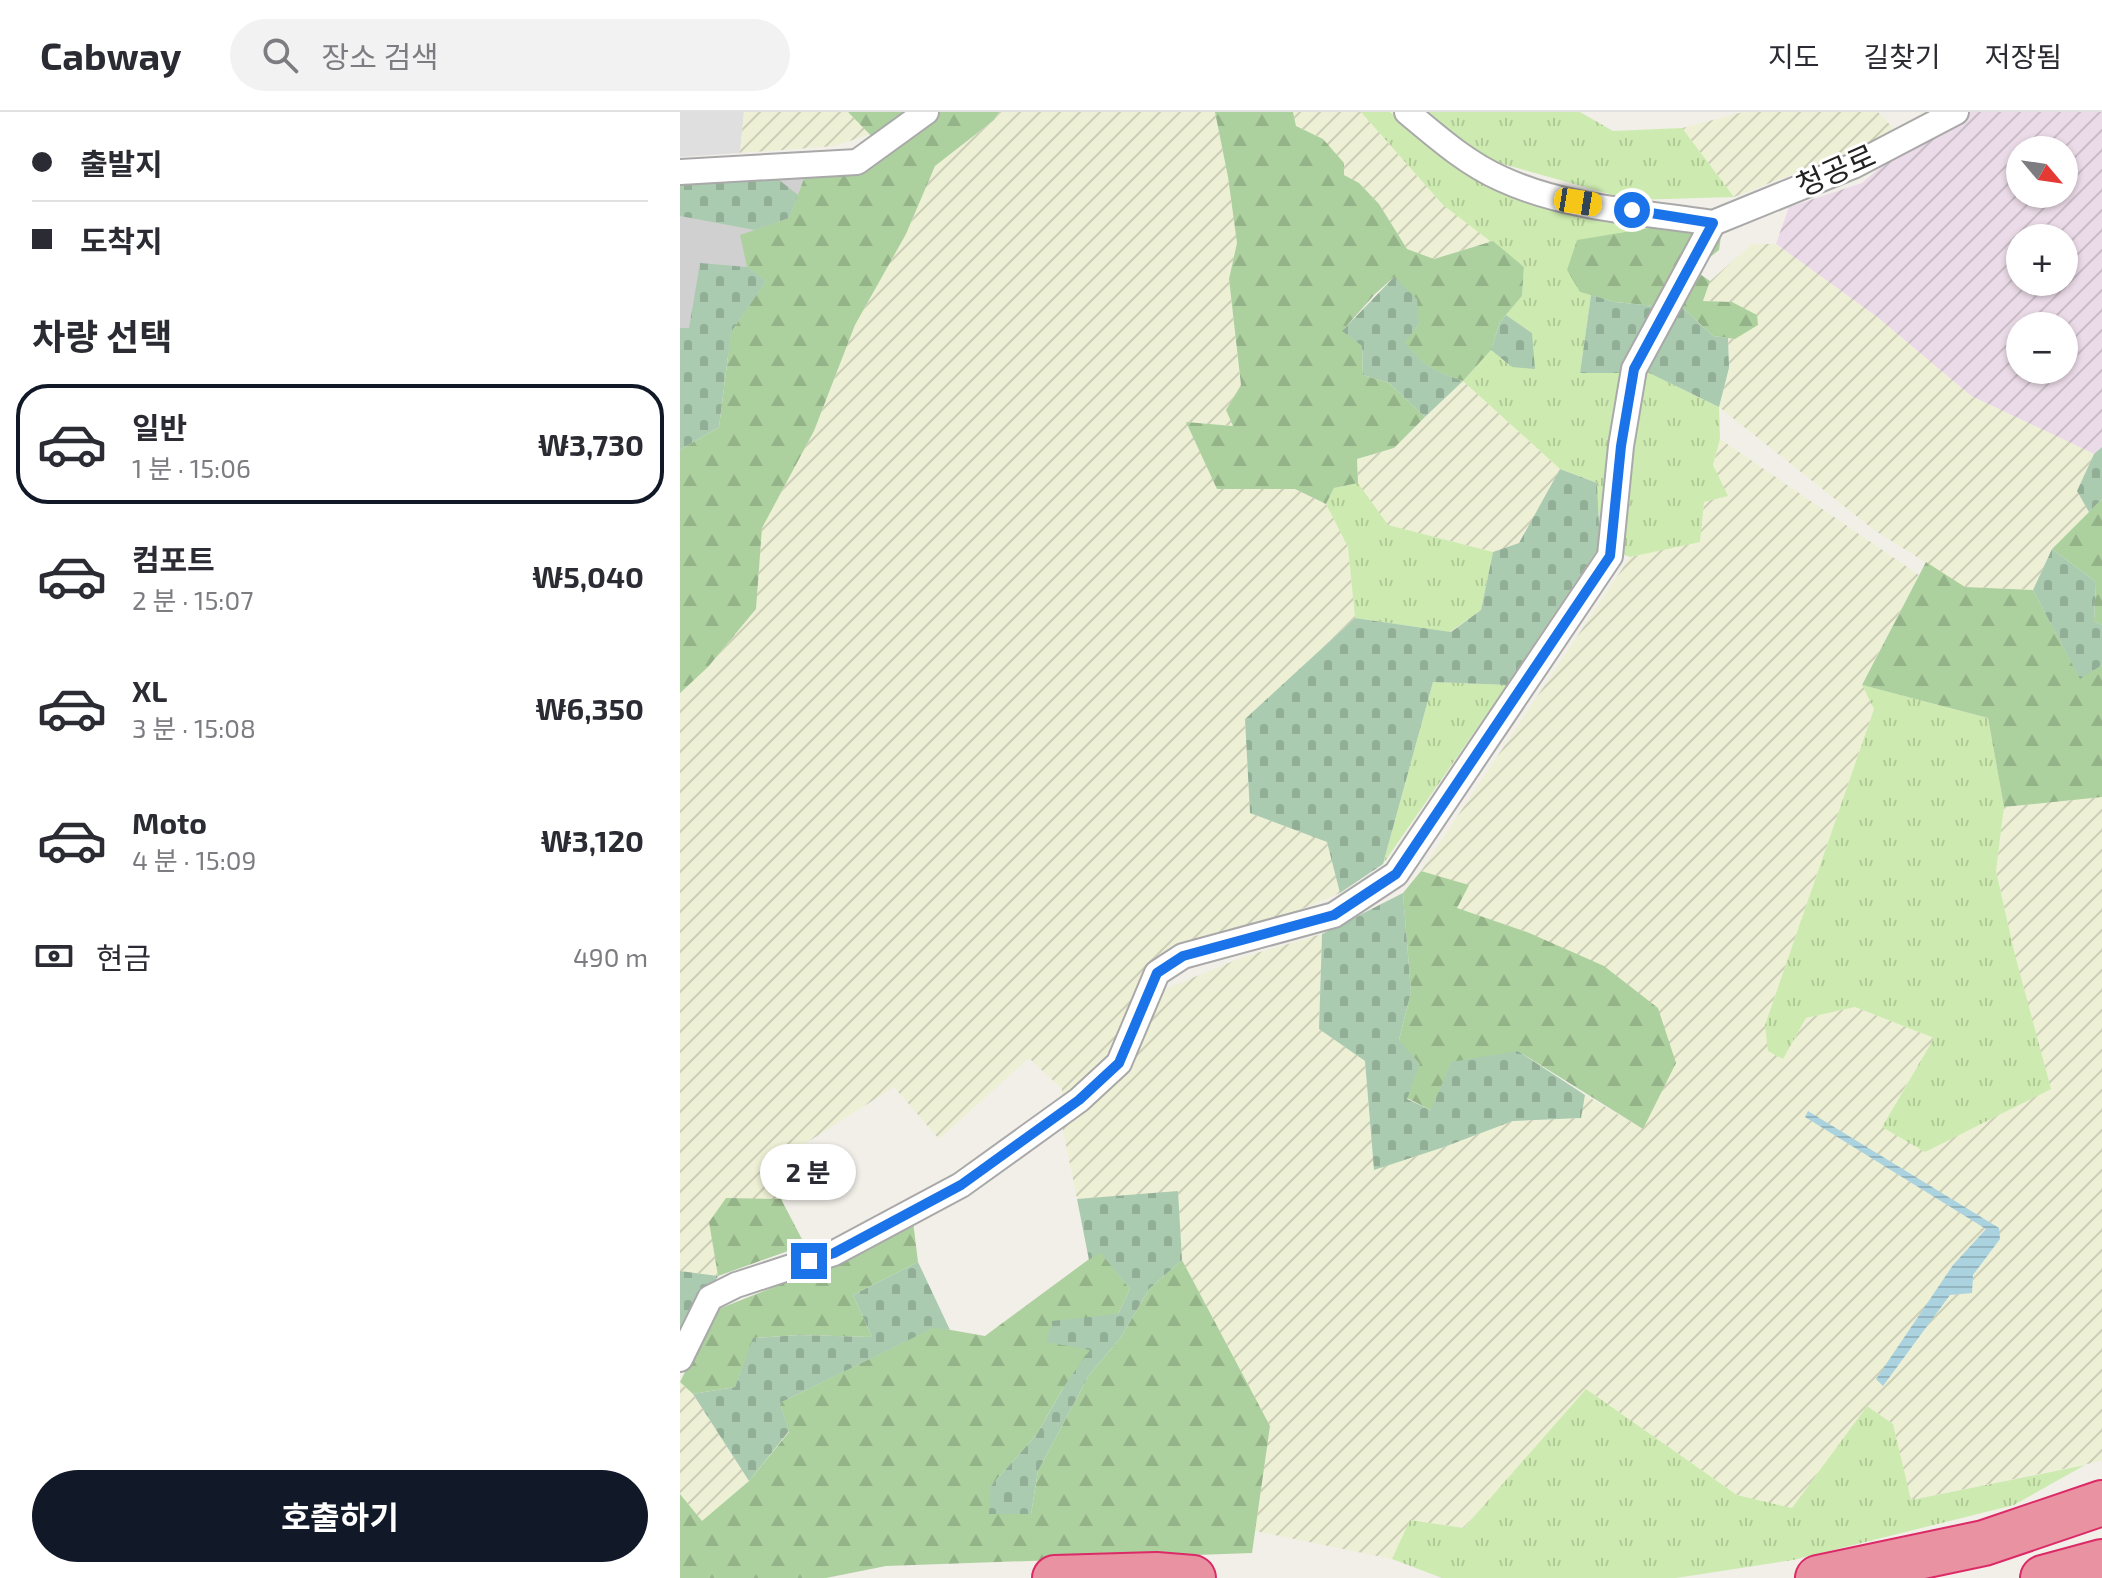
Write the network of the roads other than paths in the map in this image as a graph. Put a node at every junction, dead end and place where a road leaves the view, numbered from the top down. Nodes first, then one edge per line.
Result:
1 (926, 112) edge
2 (1407, 112) edge
3 (1956, 112) edge
4 (680, 172) edge
5 (1713, 223) junction
6 (680, 1359) edge
7 (2102, 1503) edge
8 (2102, 1518) edge
9 (1984, 1543) junction
10 (2102, 1562) edge
11 (1055, 1578) edge
12 (1193, 1578) edge
13 (1818, 1578) edge
14 (1889, 1578) edge
15 (1929, 1578) edge
16 (2043, 1578) edge

1 - 4 street
2 - 5 street
3 - 5 street, 청공로
5 - 6 street
7 - 9 highway
8 - 15 highway
9 - 13 highway
9 - 14 highway
10 - 16 highway
11 - 12 highway

